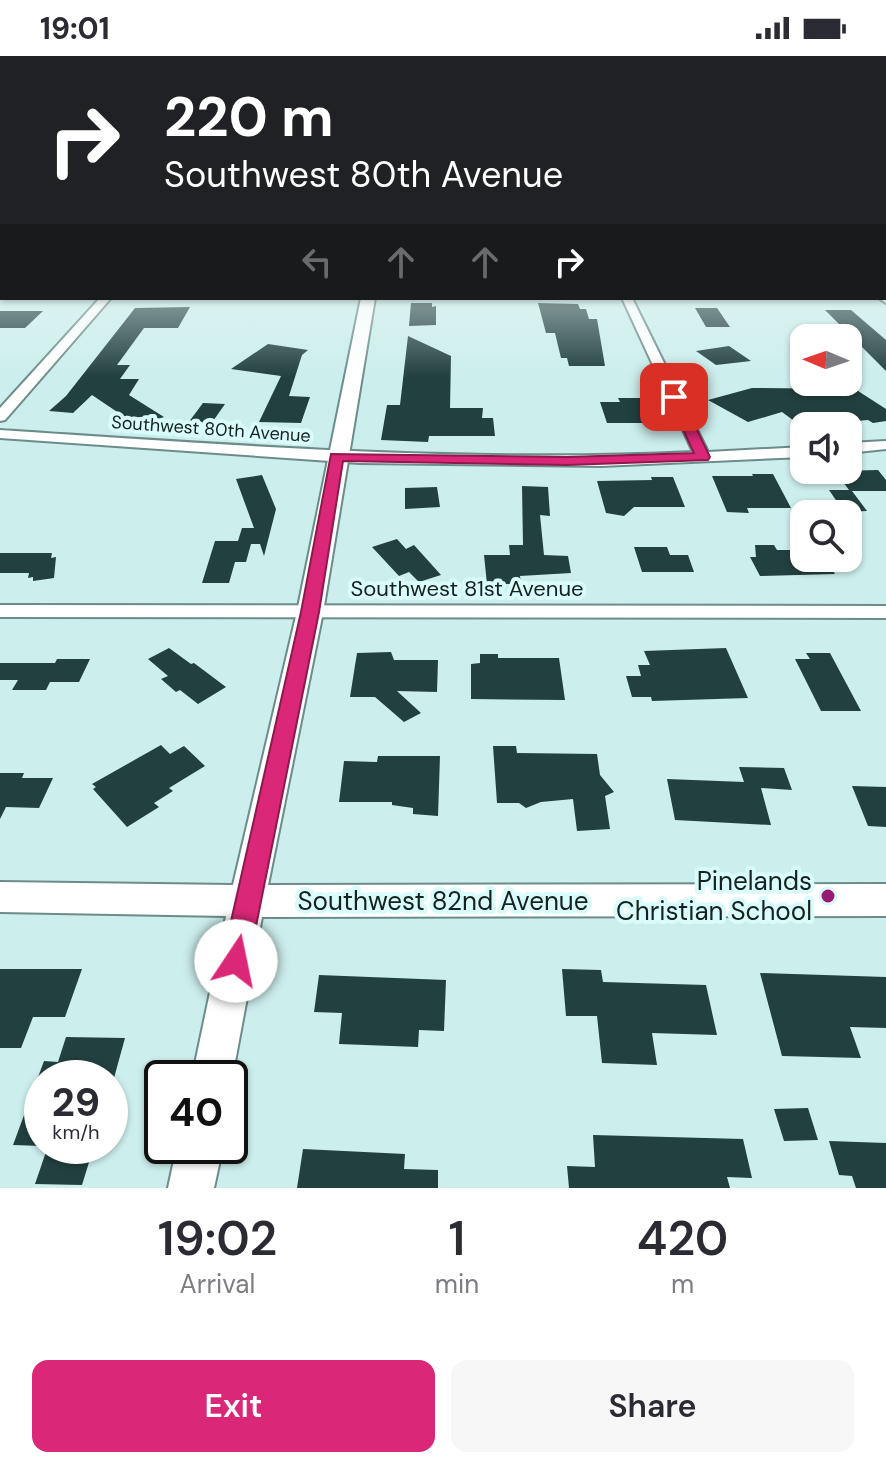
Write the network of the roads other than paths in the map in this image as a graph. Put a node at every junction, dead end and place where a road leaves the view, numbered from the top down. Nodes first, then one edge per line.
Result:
1 (104, 300) edge
2 (368, 300) edge
3 (628, 300) edge
4 (0, 417) edge
5 (0, 434) edge
6 (886, 445) edge
7 (862, 447) edge
8 (790, 453) edge
9 (336, 457) junction
10 (703, 457) junction
11 (0, 611) edge
12 (310, 612) junction
13 (886, 612) edge
14 (0, 897) edge
15 (886, 900) edge
16 (247, 901) junction
17 (216, 1060) edge
18 (196, 1164) edge
19 (191, 1188) edge

1 - 4 street
2 - 9 street
3 - 10 street
5 - 9 street, Southwest 80th Avenue
6 - 7 street
8 - 10 street, Southwest 80th Avenue
9 - 10 street, Southwest 80th Avenue
9 - 12 street
11 - 12 street, Southwest 81st Avenue
12 - 13 street, Southwest 81st Avenue
12 - 16 street
14 - 16 street, Southwest 82nd Avenue
15 - 16 street, Southwest 82nd Avenue
16 - 17 street
18 - 19 street

